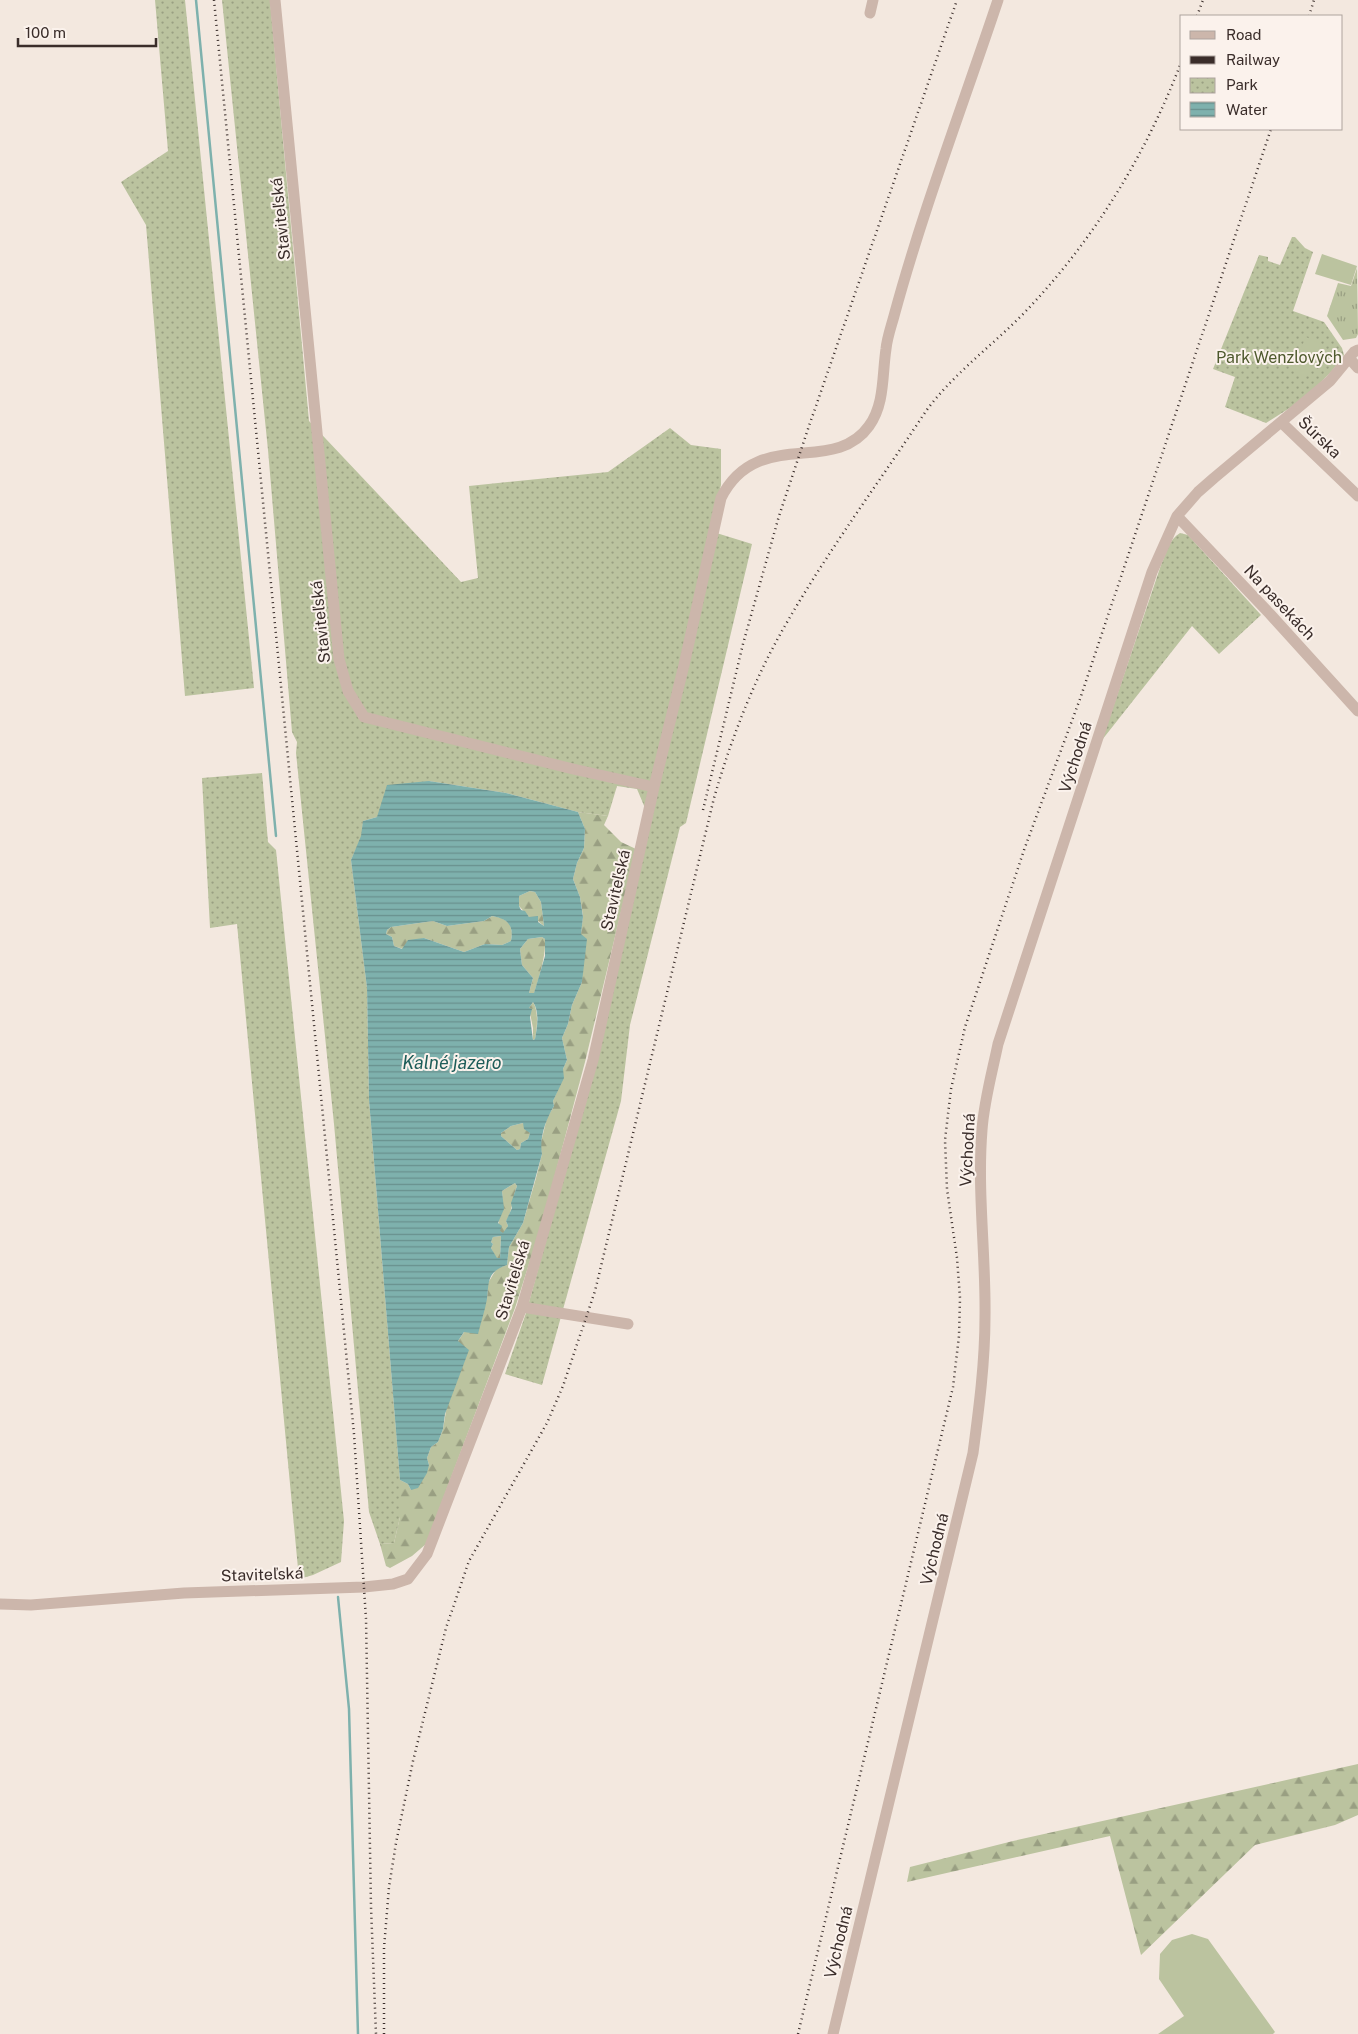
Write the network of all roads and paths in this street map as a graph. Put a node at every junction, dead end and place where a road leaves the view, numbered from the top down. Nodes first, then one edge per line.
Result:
1 (275, 0) edge
2 (873, 0) edge
3 (998, 0) edge
4 (870, 13) dead end
5 (1355, 351) edge
6 (1358, 368) edge
7 (1282, 423) junction
8 (1358, 496) edge
9 (1177, 516) junction
10 (1358, 711) edge
11 (654, 787) junction
12 (522, 1307) junction
13 (628, 1324) dead end
14 (0, 1604) edge
15 (833, 2034) edge

1 - 11 street, Staviteľská
2 - 4 street
3 - 11 street
5 - 6 street, Východná
5 - 7 street, Východná
7 - 8 street, Šúrska
7 - 9 street, Východná
9 - 10 street, Na pasekách
9 - 15 street, Východná
11 - 12 street, Staviteľská
12 - 13 street
12 - 14 street, Staviteľská

